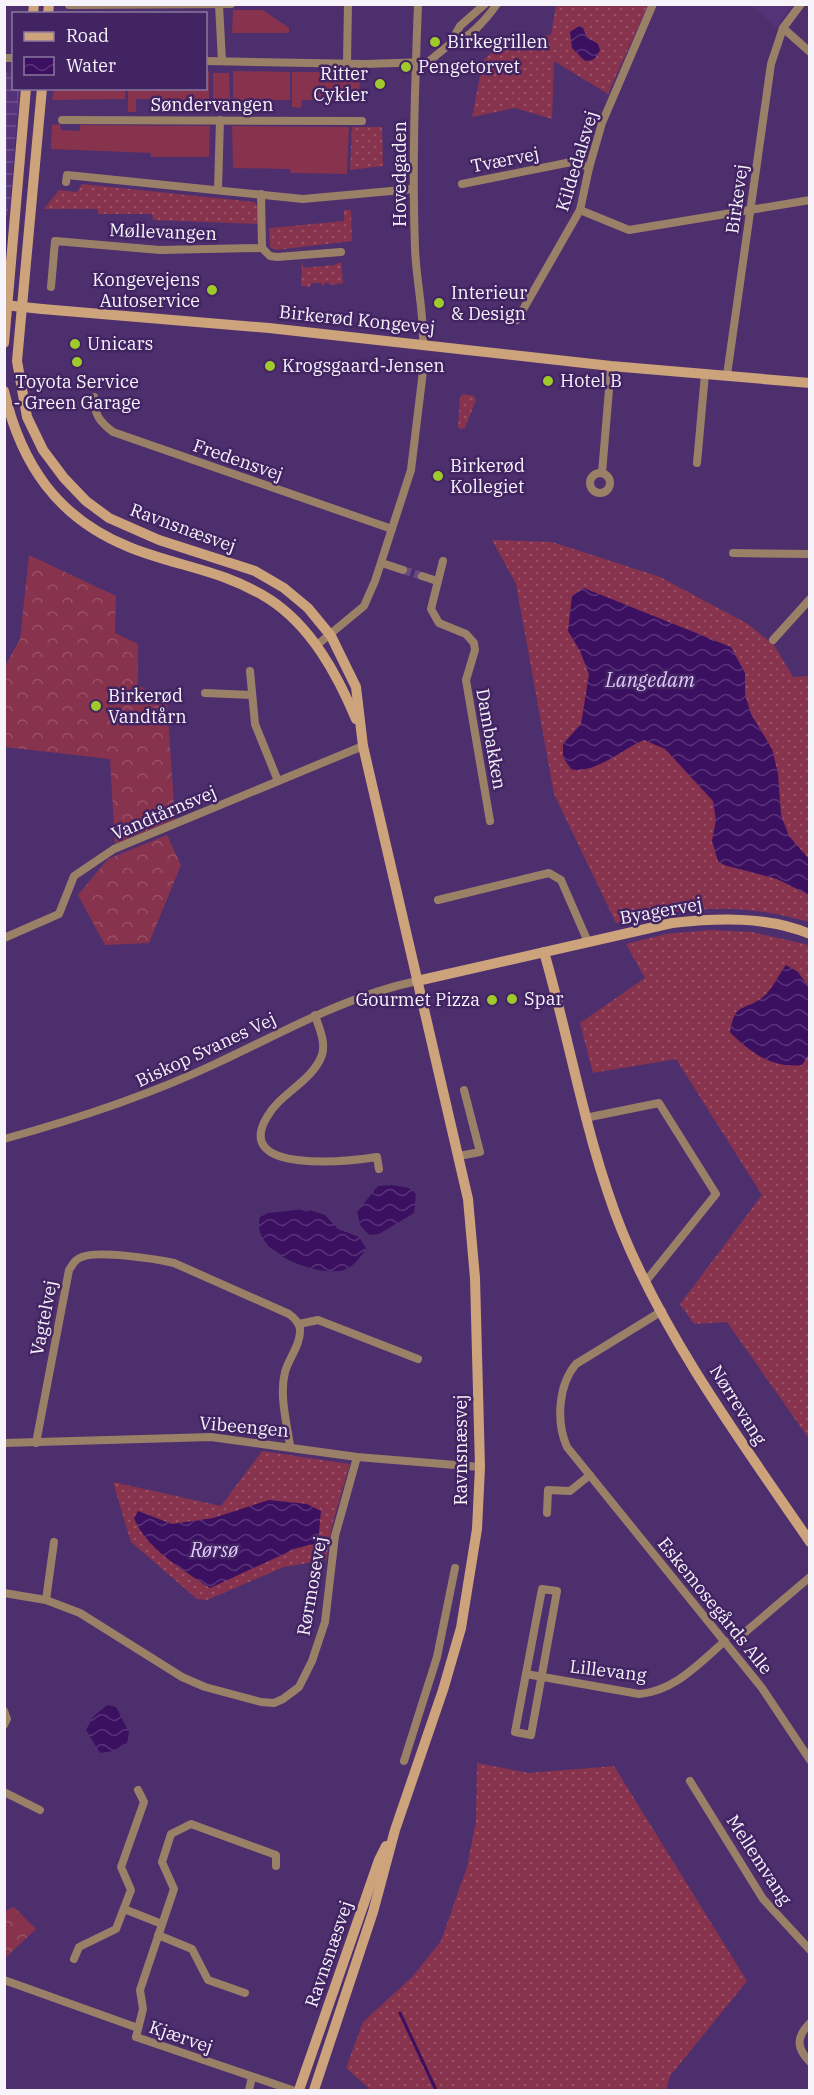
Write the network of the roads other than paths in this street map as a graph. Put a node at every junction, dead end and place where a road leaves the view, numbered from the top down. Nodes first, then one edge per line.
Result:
1 (231, 4) edge
2 (348, 4) edge
3 (418, 4) edge
4 (485, 4) edge
5 (496, 4) edge
6 (653, 4) edge
7 (801, 4) edge
8 (69, 5) edge
9 (219, 5) edge
10 (783, 28) junction
11 (450, 44) junction
12 (810, 52) edge
13 (207, 61) edge
14 (222, 61) junction
15 (348, 63) junction
16 (416, 63) junction
17 (26, 90) edge
18 (42, 90) edge
19 (62, 120) dead end
20 (220, 120) junction
21 (362, 121) dead end
22 (589, 168) junction
23 (66, 182) dead end
24 (462, 184) dead end
25 (413, 189) junction
26 (218, 190) junction
27 (261, 194) junction
28 (810, 200) edge
29 (580, 210) junction
30 (751, 211) junction
31 (262, 248) junction
32 (340, 252) dead end
33 (51, 286) dead end
34 (4, 305) edge
35 (517, 320) dead end
36 (4, 343) edge
37 (423, 344) junction
38 (611, 366) junction
39 (423, 371) dead end
40 (705, 374) junction
41 (727, 375) junction
42 (810, 383) edge
43 (4, 391) edge
44 (94, 397) dead end
45 (27, 417) junction
46 (7, 421) edge
47 (697, 463) dead end
48 (602, 472) dead end
49 (392, 529) junction
50 (733, 553) dead end
51 (810, 554) edge
52 (443, 561) dead end
53 (382, 563) junction
54 (403, 570) tunnel mouth
55 (422, 576) tunnel mouth
56 (437, 581) junction
57 (810, 599) edge
58 (331, 636) junction
59 (773, 640) dead end
60 (317, 645) junction
61 (250, 670) dead end
62 (205, 693) dead end
63 (252, 695) junction
64 (361, 730) junction
65 (363, 747) junction
66 (278, 781) junction
67 (490, 821) dead end
68 (438, 900) dead end
69 (810, 934) edge
70 (4, 938) edge
71 (588, 942) junction
72 (544, 952) junction
73 (417, 981) junction
74 (315, 1015) junction
75 (464, 1090) dead end
76 (585, 1118) junction
77 (4, 1139) edge
78 (459, 1156) junction
79 (379, 1169) dead end
80 (646, 1281) junction
81 (662, 1311) junction
82 (299, 1324) junction
83 (418, 1359) dead end
84 (4, 1443) edge
85 (36, 1443) junction
86 (290, 1446) junction
87 (357, 1457) junction
88 (480, 1467) junction
89 (590, 1475) junction
90 (547, 1513) dead end
91 (54, 1542) dead end
92 (810, 1542) edge
93 (455, 1568) dead end
94 (810, 1577) edge
95 (4, 1593) edge
96 (46, 1600) junction
97 (743, 1634) dead end
98 (725, 1641) junction
99 (526, 1674) junction
100 (542, 1677) junction
101 (4, 1711) edge
102 (4, 1725) edge
103 (411, 1734) junction
104 (426, 1738) junction
105 (810, 1760) edge
106 (404, 1761) dead end
107 (690, 1781) dead end
108 (138, 1790) dead end
109 (4, 1792) edge
110 (40, 1810) dead end
111 (394, 1830) junction
112 (276, 1866) dead end
113 (124, 1909) junction
114 (162, 1924) junction
115 (158, 1935) junction
116 (810, 1950) edge
117 (74, 1959) dead end
118 (4, 1980) edge
119 (234, 2001) dead end
120 (810, 2023) edge
121 (138, 2028) junction
122 (810, 2062) edge
123 (252, 2077) junction
124 (249, 2091) edge
125 (292, 2091) edge
126 (299, 2091) edge
127 (314, 2091) edge

1 - 9 street
2 - 15 street
3 - 16 street, Hovedgaden
4 - 11 street
5 - 11 street
6 - 22 street, Kildedalsvej
7 - 10 street, Birkevej
8 - 9 street
9 - 14 street
10 - 12 street
10 - 30 street, Birkevej
11 - 16 street
13 - 14 street
14 - 15 street
15 - 16 street
16 - 25 street, Hovedgaden
17 - 36 main road
18 - 45 main road, Ravnsnæsvej
19 - 20 street, Søndervangen
20 - 21 street, Søndervangen
20 - 26 street
22 - 24 street, Tværvej
22 - 29 street, Kildedalsvej
23 - 26 street
25 - 27 street
25 - 37 street, Hovedgaden
26 - 27 street
27 - 31 street
28 - 30 street
29 - 30 street
29 - 35 street, Kildedalsvej
30 - 41 street, Birkevej
31 - 32 street
31 - 33 street, Møllevangen
34 - 37 main road, Birkerød Kongevej, bridge
37 - 38 main road, Birkerød Kongevej
38 - 40 main road, Birkerød Kongevej
38 - 48 street
39 - 49 street
40 - 41 main road, Birkerød Kongevej
40 - 47 street
41 - 42 main road, Birkerød Kongevej
43 - 46 main road, Ravnsnæsvej
44 - 49 street, Fredensvej
45 - 46 main road
45 - 58 main road, Ravnsnæsvej
46 - 60 main road, Ravnsnæsvej
49 - 53 street
50 - 51 street
52 - 56 street, Dambakken
53 - 54 street
53 - 58 street
55 - 56 street
56 - 67 street, Dambakken
57 - 59 street
58 - 60 street
58 - 64 main road, Ravnsnæsvej
60 - 64 main road, Ravnsnæsvej
61 - 63 street
62 - 63 street
63 - 66 street
64 - 65 main road, Ravnsnæsvej
65 - 66 street, Vandtårnsvej
65 - 73 main road, Ravnsnæsvej
66 - 70 street, Vandtårnsvej
68 - 71 street
69 - 71 main road, Byagervej
71 - 72 main road, Byagervej
72 - 73 main road, Byagervej
72 - 76 main road, Nørrevang
73 - 74 street, Biskop Svanes Vej
73 - 78 main road, Ravnsnæsvej
74 - 77 street, Biskop Svanes Vej
74 - 79 street
75 - 78 street
76 - 80 main road, Nørrevang
76 - 80 street
78 - 88 main road, Ravnsnæsvej
80 - 81 main road, Nørrevang
81 - 89 street, Eskemosegårds Alle
81 - 92 main road, Nørrevang
82 - 83 street
82 - 85 street, Vagtelvej
82 - 86 street
84 - 85 street, Vibeengen
85 - 86 street, Vibeengen
86 - 87 street, Vibeengen
87 - 88 street, Vibeengen
87 - 96 street, Rørmosevej
88 - 104 main road, Ravnsnæsvej
89 - 90 street
89 - 98 street, Eskemosegårds Alle
91 - 96 street
93 - 103 street
94 - 97 street
95 - 96 street, Rørmosevej
98 - 100 street, Lillevang
98 - 105 street, Eskemosegårds Alle
99 - 100 street, Lillevang
99 - 100 street, Lillevang
99 - 100 street, Lillevang
101 - 102 street
103 - 104 street
103 - 106 street
104 - 111 main road, Ravnsnæsvej
107 - 116 street, Mellemvang
108 - 113 street
109 - 110 street
111 - 126 main road, Ravnsnæsvej
111 - 127 main road, Ravnsnæsvej
112 - 114 street
113 - 114 street
113 - 117 street
114 - 115 street
115 - 119 street
115 - 121 street
118 - 121 street, Kjærvej
120 - 122 street
121 - 123 street, Kjærvej
123 - 124 street
123 - 125 street, Kjærvej

